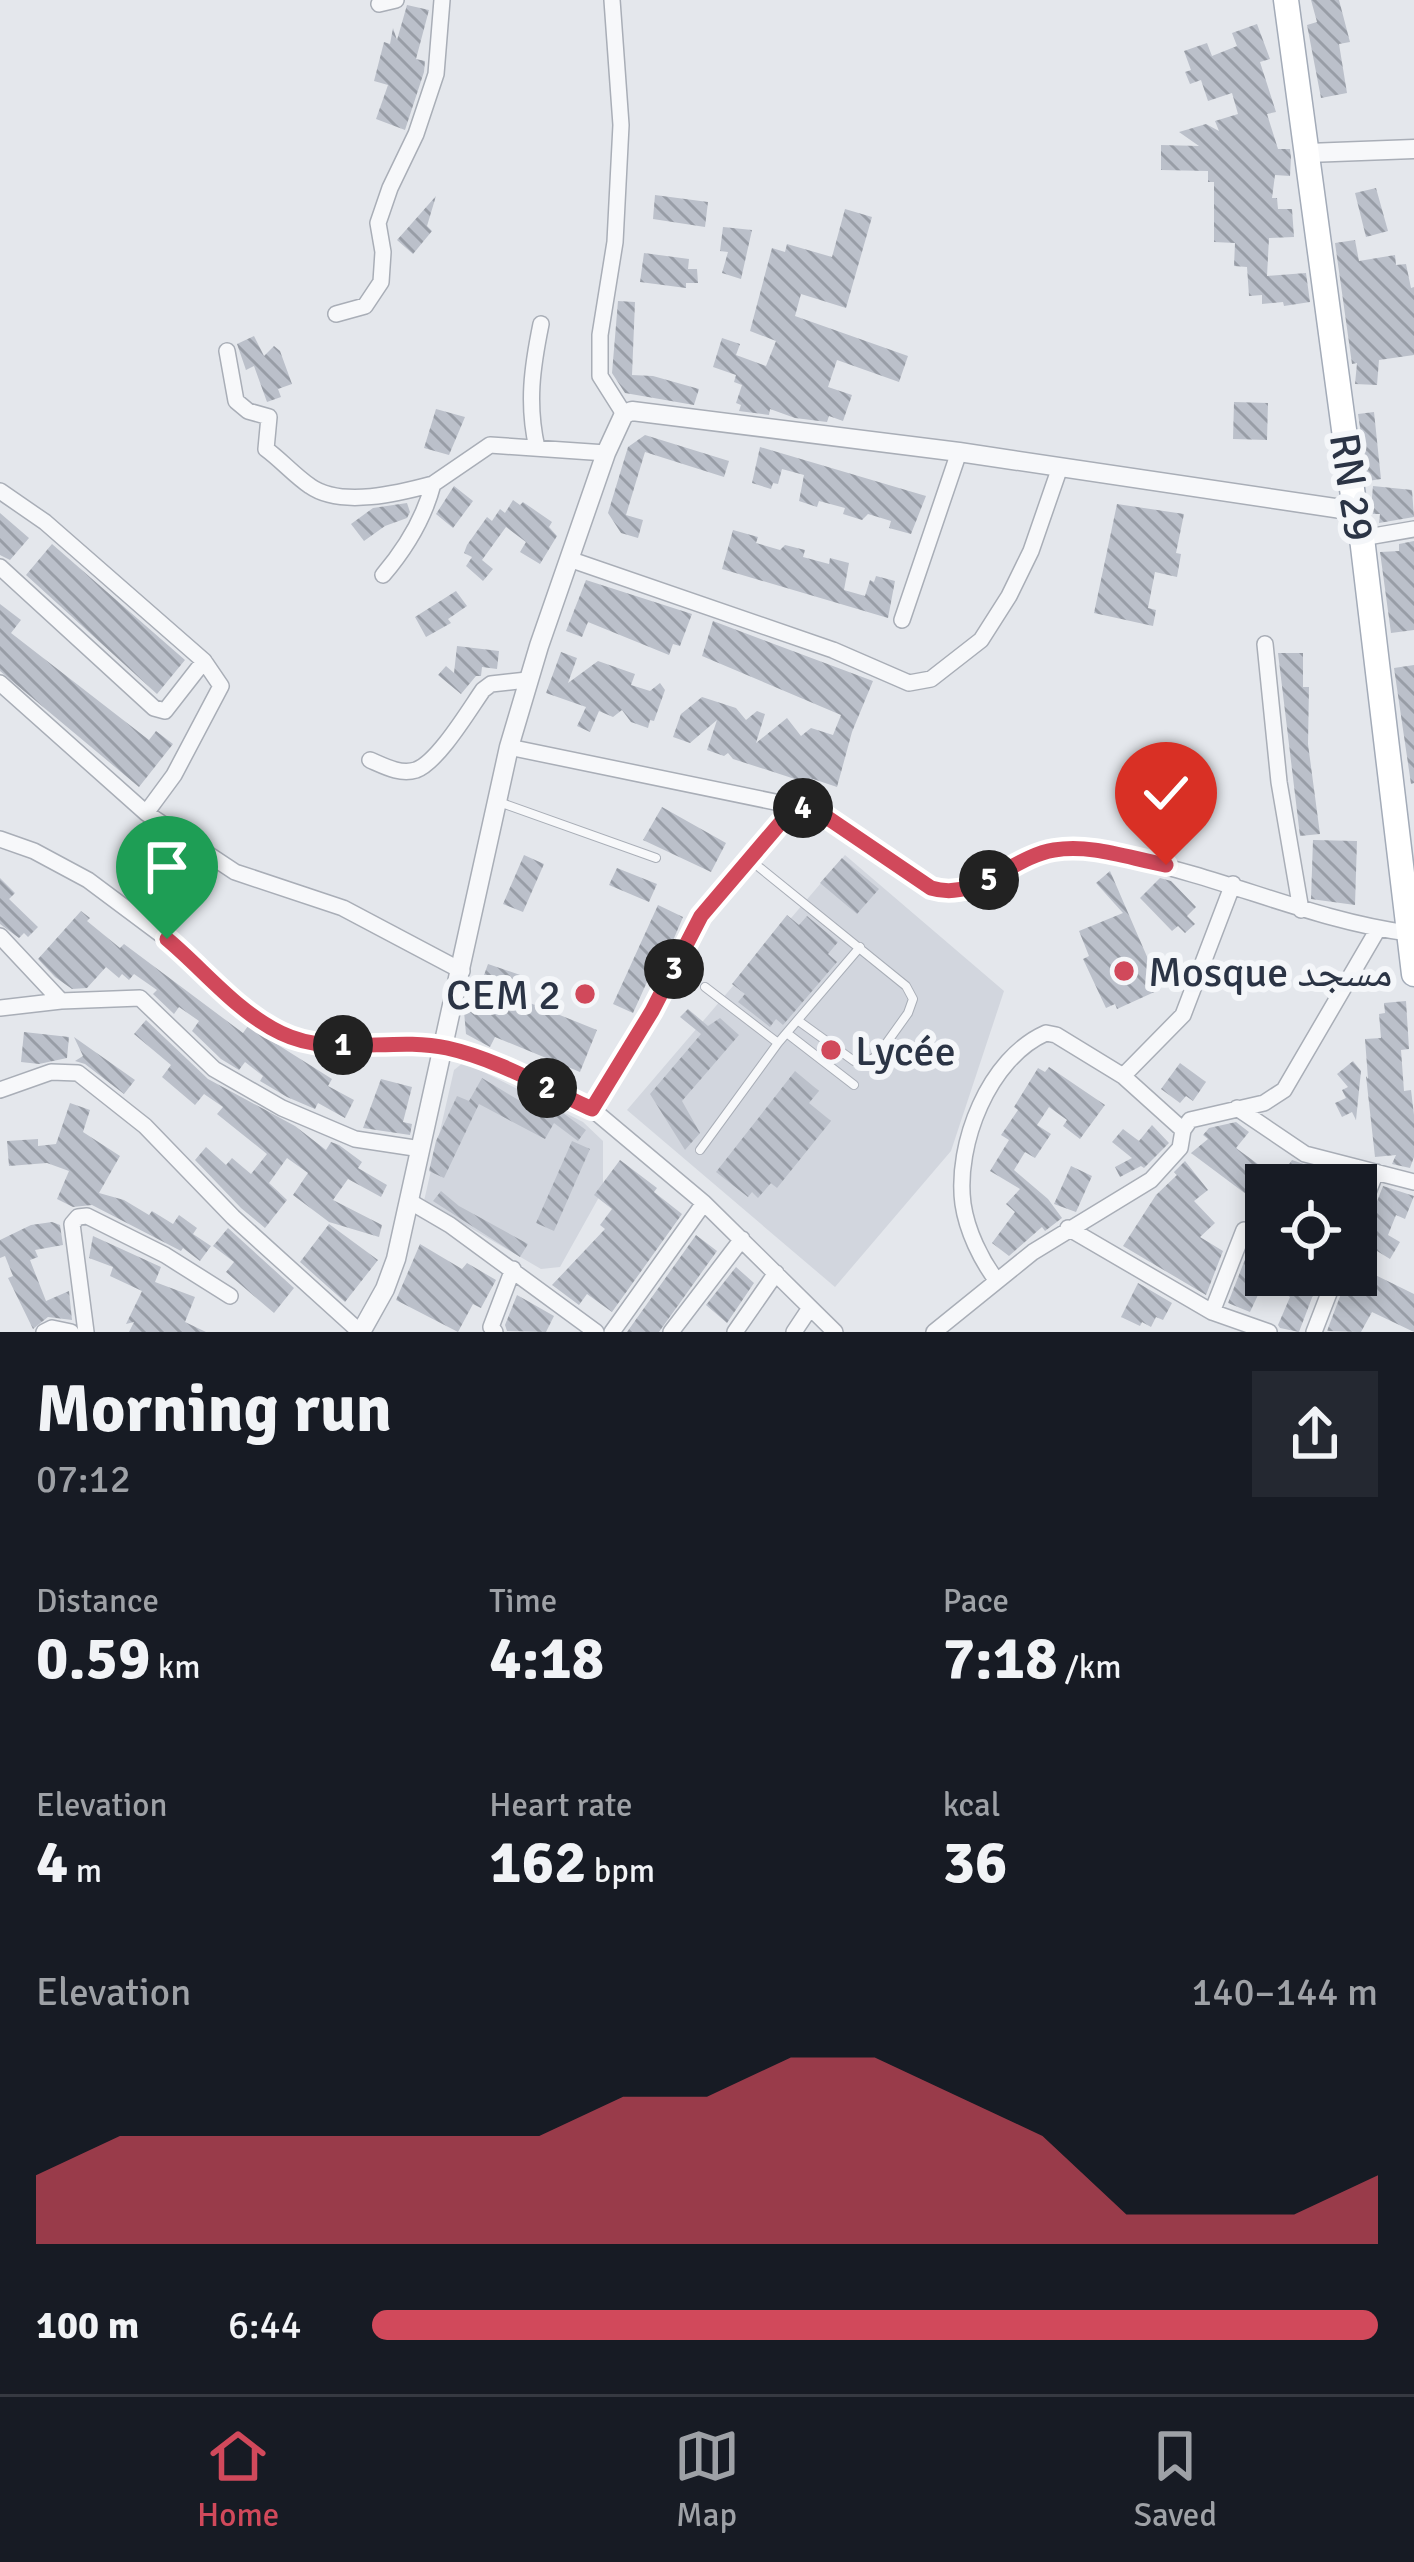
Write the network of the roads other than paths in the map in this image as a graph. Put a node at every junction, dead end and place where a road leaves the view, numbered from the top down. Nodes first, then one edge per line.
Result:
1 (442, 0) edge
2 (612, 0) edge
3 (1286, 0) edge
4 (1414, 149) edge
5 (1308, 152) junction
6 (336, 314) dead end
7 (541, 324) dead end
8 (227, 351) dead end
9 (624, 414) junction
10 (537, 448) junction
11 (959, 452) junction
12 (606, 453) junction
13 (1059, 470) junction
14 (433, 484) junction
15 (0, 491) edge
16 (1354, 512) junction
17 (1414, 529) edge
18 (1362, 538) junction
19 (569, 560) junction
20 (0, 567) edge
21 (383, 575) dead end
22 (902, 620) dead end
23 (1265, 644) dead end
24 (205, 661) junction
25 (527, 680) junction
26 (0, 683) edge
27 (509, 747) junction
28 (370, 760) dead end
29 (497, 802) junction
30 (794, 807) junction
31 (146, 813) junction
32 (0, 839) edge
33 (656, 858) dead end
34 (748, 858) junction
35 (1233, 884) junction
36 (1300, 910) junction
37 (1378, 929) junction
38 (1408, 933) junction
39 (0, 936) edge
40 (860, 946) junction
41 (462, 971) junction
42 (1414, 974) edge
43 (705, 987) dead end
44 (61, 1001) junction
45 (0, 1008) edge
46 (800, 1022) junction
47 (788, 1034) junction
48 (778, 1042) junction
49 (444, 1047) junction
50 (1123, 1076) junction
51 (854, 1085) dead end
52 (0, 1090) edge
53 (1237, 1108) junction
54 (592, 1109) junction
55 (1183, 1130) junction
56 (421, 1149) junction
57 (700, 1150) dead end
58 (1344, 1164) edge
59 (1377, 1172) edge
60 (1414, 1182) edge
61 (409, 1201) junction
62 (704, 1203) junction
63 (1068, 1228) junction
64 (1244, 1230) dead end
65 (742, 1239) junction
66 (513, 1269) junction
67 (776, 1274) junction
68 (997, 1281) junction
69 (230, 1296) dead end
70 (1328, 1296) edge
71 (810, 1308) junction
72 (1212, 1312) junction
73 (567, 1313) junction
74 (590, 1330) edge
75 (44, 1332) edge
76 (71, 1332) edge
77 (86, 1332) edge
78 (361, 1332) edge
79 (495, 1332) edge
80 (556, 1332) edge
81 (612, 1332) edge
82 (671, 1332) edge
83 (735, 1332) edge
84 (794, 1332) edge
85 (835, 1332) edge
86 (934, 1332) edge
87 (1269, 1332) edge
88 (1314, 1332) edge

1 - 6 street
2 - 9 street
3 - 5 main road, RN 29 / RN 29
4 - 5 street
5 - 16 main road, RN 29 / RN 29
7 - 10 street
8 - 14 street
9 - 11 street
9 - 12 street
10 - 12 street
10 - 14 street
11 - 13 street
11 - 22 street
12 - 19 street
13 - 16 street
13 - 19 street
14 - 21 street
15 - 24 street
16 - 18 main road, RN 29 / RN 29
17 - 18 street
18 - 38 main road, RN 29 / RN 29
19 - 25 street
20 - 24 street
23 - 36 street
24 - 31 street
25 - 27 street
25 - 28 street
26 - 31 street
27 - 29 street
27 - 30 street
29 - 33 lane
29 - 41 street
30 - 34 street
30 - 35 street
31 - 41 street
32 - 49 street
34 - 40 lane
34 - 54 street
35 - 36 street
35 - 50 street
36 - 37 street
37 - 38 street
37 - 53 street
38 - 42 main road, RN 29 / RN 29
39 - 44 street
40 - 46 lane
40 - 46 lane
41 - 49 street
43 - 48 lane
44 - 45 street
44 - 56 street
46 - 47 lane
47 - 48 lane
47 - 51 lane
48 - 57 lane
49 - 54 street
49 - 56 street
50 - 55 street
50 - 68 street
52 - 78 street
53 - 55 street
53 - 58 street
54 - 62 street
55 - 63 street
56 - 61 street
59 - 60 street
61 - 66 street
61 - 78 street
62 - 65 street
62 - 81 street
63 - 68 street
63 - 72 street
64 - 72 street
65 - 67 street
65 - 82 street
66 - 73 street
66 - 79 street
67 - 71 street
67 - 83 street
68 - 86 street
69 - 77 street
70 - 88 street
71 - 84 street
71 - 85 street
72 - 87 street
73 - 74 street
73 - 80 street
75 - 76 street

